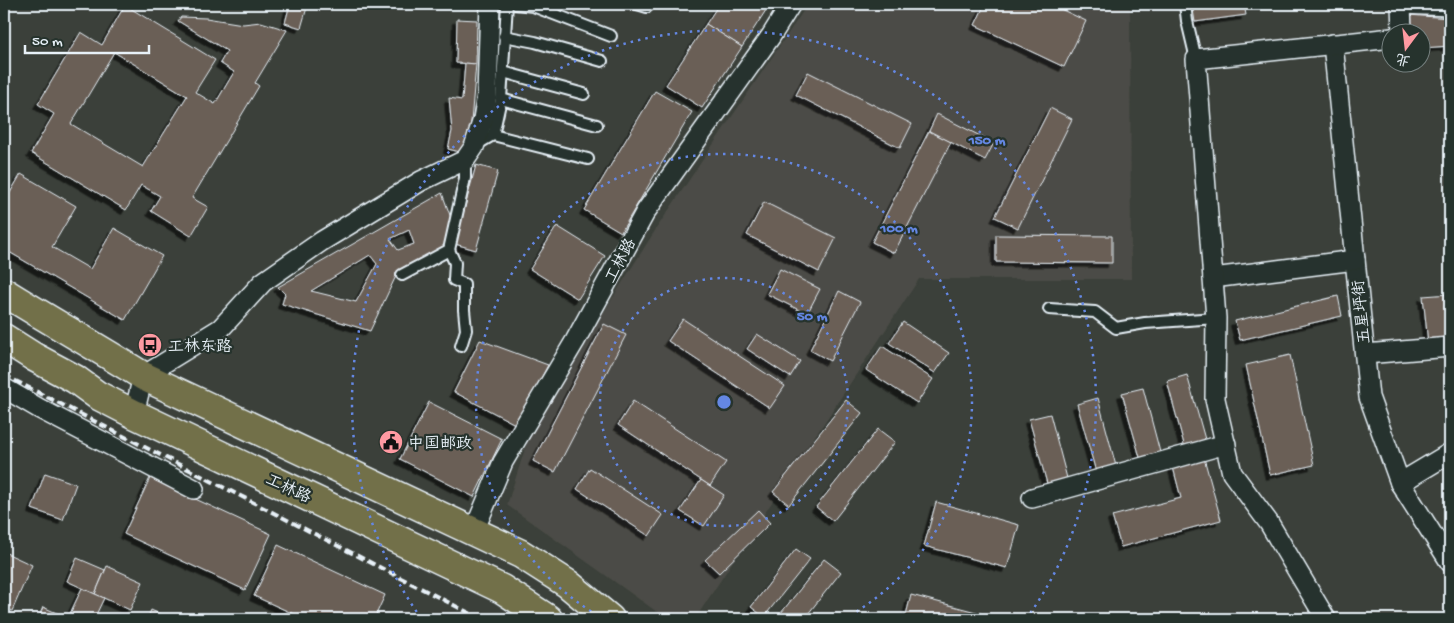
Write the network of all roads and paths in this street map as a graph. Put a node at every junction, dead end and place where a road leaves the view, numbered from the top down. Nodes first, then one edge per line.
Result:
1 (490, 4) edge
2 (506, 4) edge
3 (515, 4) edge
4 (791, 4) edge
5 (1185, 4) edge
6 (1401, 4) edge
7 (1450, 6) edge
8 (1402, 22) edge
9 (504, 36) junction
10 (611, 36) dead end
11 (1382, 39) edge
12 (1333, 44) junction
13 (1196, 59) junction
14 (602, 61) dead end
15 (503, 72) junction
16 (584, 94) dead end
17 (501, 98) junction
18 (597, 125) dead end
19 (493, 134) junction
20 (470, 154) junction
21 (588, 158) dead end
22 (449, 250) junction
23 (1355, 260) junction
24 (402, 275) dead end
25 (1213, 278) junction
26 (4, 292) edge
27 (1049, 309) dead end
28 (1216, 318) junction
29 (4, 338) edge
30 (461, 346) dead end
31 (1450, 347) edge
32 (1364, 354) junction
33 (142, 376) junction
34 (4, 388) edge
35 (134, 414) junction
36 (1226, 444) junction
37 (1450, 452) edge
38 (1400, 483) junction
39 (194, 489) dead end
40 (1032, 498) dead end
41 (474, 531) junction
42 (1450, 562) edge
43 (548, 619) edge
44 (610, 619) edge
45 (1326, 619) edge

1 - 20 street
2 - 9 lane
3 - 10 lane
4 - 41 street, 工林路
5 - 13 lane
6 - 7 street
6 - 8 street
9 - 14 lane
9 - 15 lane
11 - 12 street
12 - 13 street
12 - 23 street, 五星坪街
13 - 25 street
15 - 16 lane
15 - 17 lane
17 - 18 lane
17 - 19 lane
19 - 20 lane
19 - 21 lane
20 - 22 lane
20 - 33 street
22 - 24 lane
22 - 30 lane
23 - 25 street
23 - 32 street, 五星坪街
25 - 28 street
26 - 33 highway
27 - 28 lane
28 - 36 street
29 - 35 highway, 工林路
31 - 32 street
32 - 38 street, 五星坪街
33 - 35 street
33 - 41 highway
34 - 39 street
35 - 43 highway, 工林路
36 - 40 street
36 - 45 street
37 - 38 street
38 - 42 street, 五星坪街
41 - 44 highway

